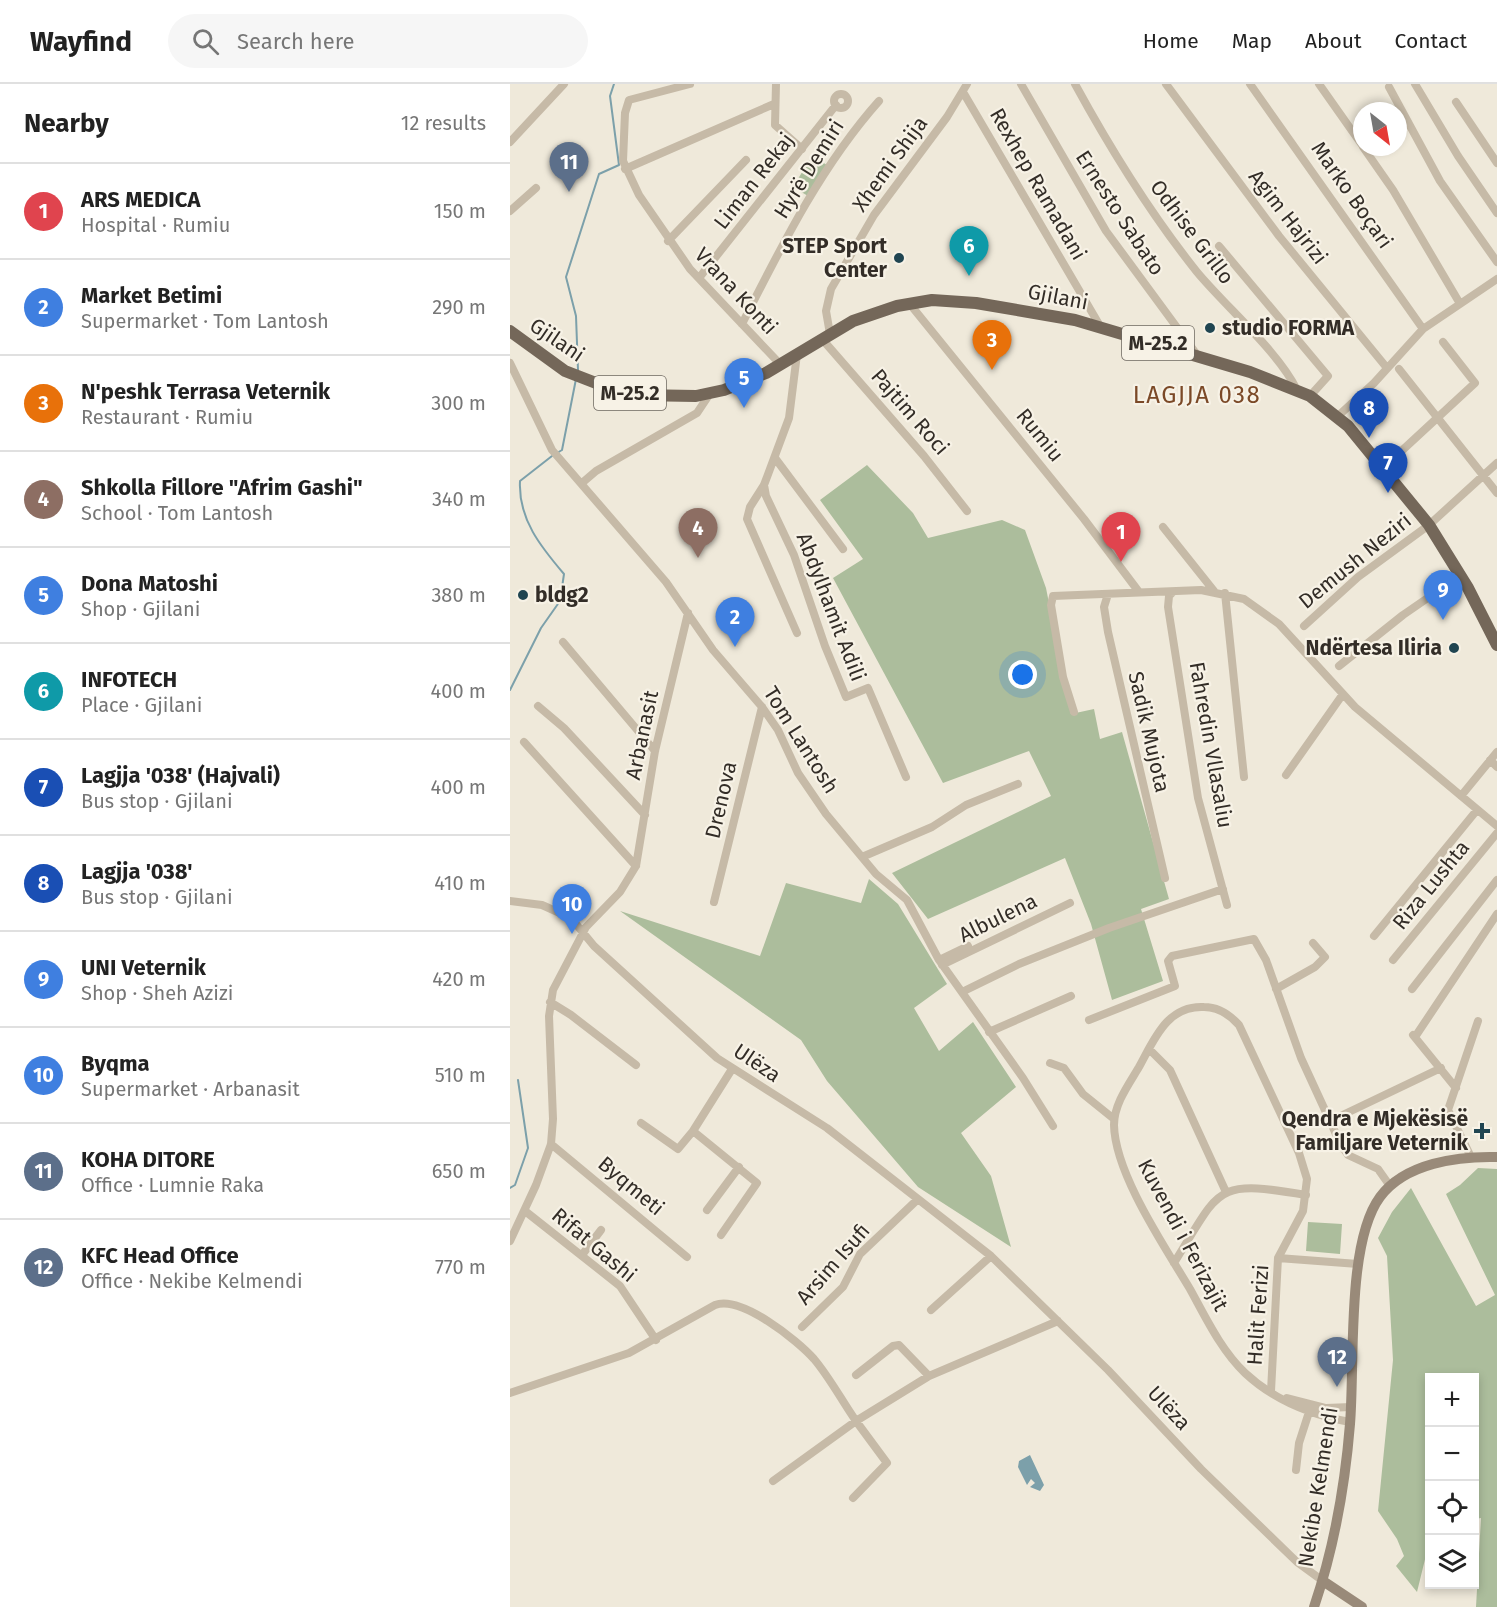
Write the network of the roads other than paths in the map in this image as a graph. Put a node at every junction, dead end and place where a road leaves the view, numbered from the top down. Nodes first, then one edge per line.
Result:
1 (564, 84) edge
2 (690, 84) edge
3 (776, 84) edge
4 (1021, 84) edge
5 (1075, 84) edge
6 (1166, 84) edge
7 (1250, 84) edge
8 (1319, 84) edge
9 (1415, 84) edge
10 (1389, 87) dead end
11 (965, 88) edge
12 (879, 101) dead end
13 (1456, 102) dead end
14 (774, 104) junction
15 (836, 105) dead end
16 (1353, 132) edge
17 (510, 142) edge
18 (802, 149) junction
19 (1370, 156) edge
20 (746, 160) dead end
21 (1497, 163) edge
22 (625, 169) junction
23 (536, 188) dead end
24 (510, 211) edge
25 (1497, 213) edge
26 (668, 241) junction
27 (1219, 246) dead end
28 (1497, 262) edge
29 (699, 278) junction
30 (1497, 279) edge
31 (1459, 302) junction
32 (909, 303) junction
33 (742, 324) junction
34 (1100, 326) junction
35 (1423, 329) junction
36 (510, 333) edge
37 (826, 337) junction
38 (1443, 342) dead end
39 (797, 354) junction
40 (1198, 356) junction
41 (510, 363) edge
42 (780, 364) junction
43 (1387, 368) junction
44 (1399, 369) dead end
45 (1297, 390) junction
46 (709, 395) junction
47 (1310, 396) junction
48 (1338, 416) junction
49 (1437, 418) junction
50 (775, 458) junction
51 (1497, 463) edge
52 (1382, 469) junction
53 (1484, 477) junction
54 (582, 483) junction
55 (764, 485) junction
56 (1497, 493) edge
57 (968, 511) dead end
58 (1429, 525) junction
59 (1163, 527) dead end
60 (843, 549) dead end
61 (1461, 575) junction
62 (1214, 591) junction
63 (1139, 592) junction
64 (1173, 592) junction
65 (1225, 593) junction
66 (1108, 594) junction
67 (688, 613) junction
68 (1304, 626) dead end
69 (797, 633) dead end
70 (563, 642) dead end
71 (1497, 645) edge
72 (1339, 666) dead end
73 (1343, 694) junction
74 (538, 706) dead end
75 (762, 707) junction
76 (1074, 712) dead end
77 (524, 742) dead end
78 (656, 751) junction
79 (1497, 752) edge
80 (1494, 764) edge
81 (1286, 775) dead end
82 (906, 777) dead end
83 (1244, 777) dead end
84 (1018, 784) dead end
85 (1461, 796) junction
86 (1477, 810) junction
87 (645, 815) junction
88 (1497, 826) edge
89 (1497, 833) edge
90 (862, 857) junction
91 (636, 866) junction
92 (1165, 878) dead end
93 (1497, 880) edge
94 (1223, 889) junction
95 (510, 901) edge
96 (714, 902) dead end
97 (1070, 903) dead end
98 (1227, 905) dead end
99 (1044, 910) dead end
100 (1497, 914) edge
101 (583, 933) junction
102 (1374, 936) dead end
103 (1313, 943) dead end
104 (1393, 960) dead end
105 (940, 962) junction
106 (1412, 988) dead end
107 (1276, 989) junction
108 (962, 992) junction
109 (1071, 996) dead end
110 (550, 1002) junction
111 (1089, 1020) dead end
112 (1478, 1021) dead end
113 (989, 1032) junction
114 (1149, 1049) junction
115 (1050, 1063) dead end
116 (636, 1065) dead end
117 (1441, 1068) junction
118 (732, 1069) junction
119 (1456, 1089) junction
120 (1114, 1119) junction
121 (1330, 1121) junction
122 (641, 1123) dead end
123 (1053, 1126) dead end
124 (693, 1131) junction
125 (551, 1144) junction
126 (1471, 1157) junction
127 (1497, 1157) edge
128 (739, 1167) junction
129 (1390, 1186) junction
130 (1226, 1192) junction
131 (1306, 1195) junction
132 (917, 1200) junction
133 (707, 1210) dead end
134 (525, 1211) junction
135 (601, 1230) dead end
136 (721, 1235) dead end
137 (510, 1241) edge
138 (582, 1256) junction
139 (991, 1256) junction
140 (687, 1257) dead end
141 (1278, 1258) junction
142 (1174, 1263) junction
143 (1358, 1264) junction
144 (931, 1310) dead end
145 (1058, 1321) junction
146 (802, 1327) dead end
147 (656, 1340) junction
148 (855, 1375) dead end
149 (929, 1376) junction
150 (1273, 1392) junction
151 (510, 1393) edge
152 (1351, 1407) junction
153 (1310, 1409) junction
154 (856, 1421) junction
155 (1350, 1422) junction
156 (1296, 1470) dead end
157 (772, 1481) dead end
158 (853, 1498) dead end
159 (1323, 1581) junction
160 (1314, 1607) edge
161 (1362, 1607) edge

1 - 17 street
2 - 22 street
3 - 14 street
4 - 40 street, Ernesto Sabato
5 - 45 street, Odhise Grillo
6 - 43 street, Agim Hajrizi
7 - 35 street, Marko Boçari
8 - 16 street
9 - 25 street
10 - 28 street
11 - 34 street, Rexhep Ramadani
11 - 37 street, Xhemi Shija
12 - 33 street, Hyrë Demiri
13 - 21 street
14 - 18 street
14 - 22 street
15 - 18 street, Liman Rekaj
18 - 29 street, Liman Rekaj
19 - 31 street
20 - 26 street, Vrana Konti
22 - 26 street, Vrana Konti
23 - 24 street
26 - 29 street, Vrana Konti
27 - 47 street
29 - 33 street, Vrana Konti
30 - 31 street
31 - 35 street
32 - 34 main road, Gjilani / M-25.2
32 - 37 main road, Gjilani / M-25.2
32 - 63 street, Rumiu
33 - 42 street, Vrana Konti
34 - 40 main road, Gjilani / M-25.2
35 - 43 street
36 - 46 main road, Gjilani / M-25.2
37 - 39 main road, Gjilani / M-25.2
37 - 57 street, Pajtim Roci
38 - 49 street
39 - 42 main road, Gjilani / M-25.2
39 - 50 street
40 - 45 main road, Gjilani / M-25.2
41 - 54 street, Tom Lantosh
42 - 46 main road, Gjilani / M-25.2
43 - 48 street
44 - 49 street
45 - 47 main road, Gjilani / M-25.2
46 - 54 street
47 - 48 main road, Gjilani / M-25.2
48 - 52 main road, Gjilani / M-25.2
49 - 52 street
49 - 53 street
50 - 55 street
50 - 60 street
51 - 53 street, Demush Neziri
52 - 58 main road, Gjilani / M-25.2
53 - 56 street
53 - 58 street, Demush Neziri
54 - 67 street, Tom Lantosh
55 - 69 street
55 - 82 street, Abdylhamit Adili
58 - 61 main road, Gjilani / M-25.2
58 - 68 street, Demush Neziri
59 - 62 street
61 - 71 main road, Gjilani / M-25.2
61 - 72 street
62 - 64 street
62 - 65 street
63 - 64 street
63 - 66 street
64 - 94 street, Fahredin Vllasaliu
65 - 73 street
65 - 83 street
66 - 76 street
66 - 92 street, Sadik Mujota
67 - 75 street, Tom Lantosh
67 - 78 street, Arbanasit
70 - 78 street
73 - 81 street
73 - 85 street
74 - 87 street
75 - 90 street, Tom Lantosh
75 - 96 street, Drenova
77 - 91 street
78 - 87 street, Arbanasit
79 - 80 street
80 - 85 street
84 - 90 street
85 - 86 street
86 - 88 street
86 - 102 street
87 - 91 street, Arbanasit
89 - 104 street, Riza Lushta
90 - 105 street, Tom Lantosh
91 - 101 street, Arbanasit
93 - 106 street
94 - 98 street, Fahredin Vllasaliu
94 - 108 street
95 - 101 street, Ulëza
97 - 105 street, Albulena
99 - 105 street, Albulena
100 - 117 street
101 - 110 street, Arbanasit
101 - 118 street, Ulëza
103 - 107 street
105 - 108 street, Tom Lantosh
107 - 111 street
107 - 121 street
108 - 113 street, Tom Lantosh
109 - 113 street
110 - 116 street
110 - 125 street, Arbanasit
112 - 119 street
113 - 123 street, Tom Lantosh
114 - 120 street, Halit Ferizi
114 - 130 street
114 - 131 street, Halit Ferizi
115 - 120 street
117 - 119 street
117 - 121 street
118 - 124 street
118 - 132 street, Ulëza
119 - 126 street
120 - 142 street, Kuvendi i Ferizajit
121 - 129 street
122 - 124 street
124 - 128 street
125 - 134 street, Arbanasit
125 - 140 street, Byqmeti
126 - 127 street, Nekibe Kelmendi
126 - 129 street, Nekibe Kelmendi
128 - 133 street
128 - 136 street
129 - 143 street, Nekibe Kelmendi
130 - 131 street
130 - 142 street
131 - 141 street, Halit Ferizi
132 - 139 street, Ulëza
132 - 146 street, Arsim Isufi
134 - 137 street, Arbanasit
134 - 138 street, Rifat Gashi
135 - 138 street
138 - 147 street, Rifat Gashi
139 - 144 street
139 - 145 street, Ulëza
141 - 143 street
141 - 150 street, Halit Ferizi
142 - 150 street, Kuvendi i Ferizajit
143 - 152 street, Nekibe Kelmendi
145 - 149 street
145 - 159 street, Ulëza
147 - 151 street
147 - 154 street
148 - 149 street
149 - 154 street
150 - 153 street, Halit Ferizi
152 - 153 street, Halit Ferizi
152 - 155 street, Nekibe Kelmendi
153 - 155 street, Halit Ferizi
153 - 156 street
154 - 157 street
154 - 158 street
155 - 159 street, Nekibe Kelmendi
159 - 160 street, Nekibe Kelmendi
159 - 161 street

